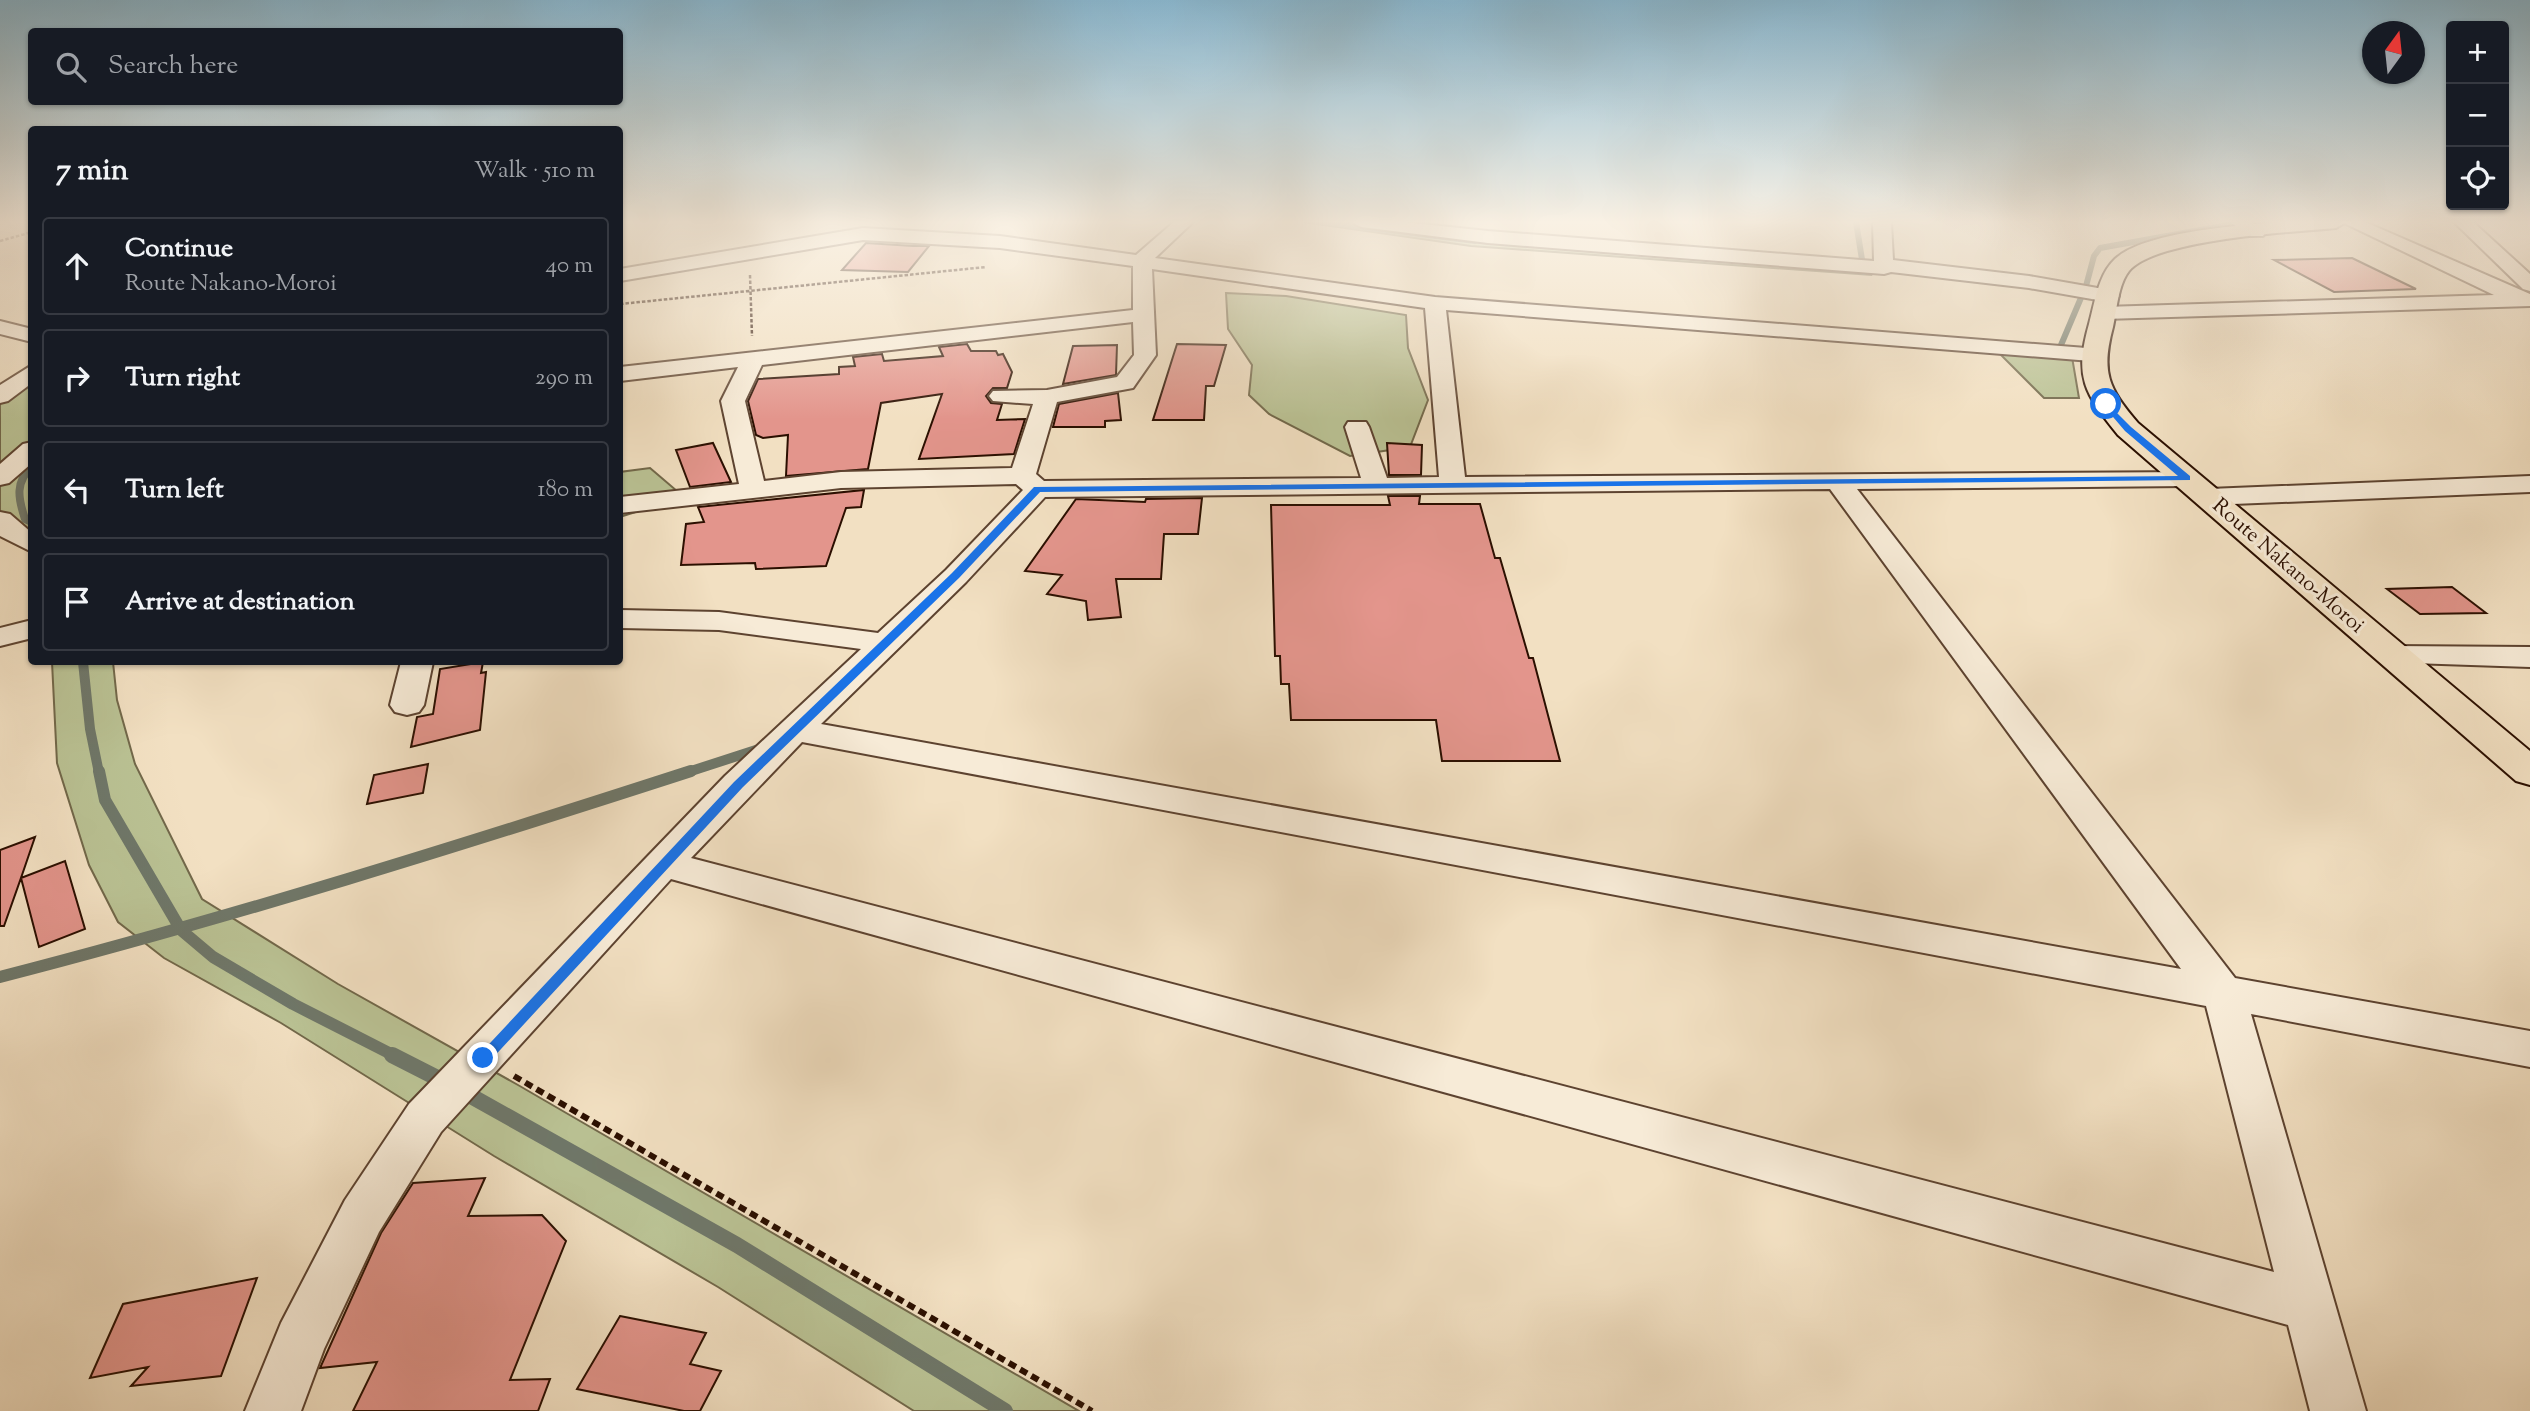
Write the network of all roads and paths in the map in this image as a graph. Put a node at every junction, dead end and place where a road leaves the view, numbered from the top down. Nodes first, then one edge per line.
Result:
1 (749, 288) edge
2 (780, 288) edge
3 (1142, 288) edge
4 (1332, 288) edge
5 (2050, 288) edge
6 (2111, 288) edge
7 (2511, 288) edge
8 (749, 291) junction
9 (2528, 295) edge
10 (1435, 303) junction
11 (623, 304) edge
12 (2107, 304) junction
13 (1142, 315) junction
14 (0, 327) edge
15 (28, 335) edge
16 (2091, 354) junction
17 (753, 360) junction
18 (623, 374) edge
19 (28, 375) edge
20 (0, 396) edge
21 (1001, 396) dead end
22 (1047, 397) junction
23 (28, 402) edge
24 (0, 420) edge
25 (1357, 427) dead end
26 (28, 452) edge
27 (0, 477) edge
28 (1837, 481) junction
29 (1030, 482) junction
30 (2530, 484) edge
31 (1453, 486) junction
32 (1377, 487) junction
33 (2198, 488) junction
34 (753, 489) junction
35 (623, 505) edge
36 (0, 520) edge
37 (28, 542) edge
38 (623, 618) edge
39 (28, 630) edge
40 (0, 637) edge
41 (885, 643) junction
42 (2393, 655) junction
43 (2530, 657) edge
44 (416, 665) edge
45 (407, 705) dead end
46 (795, 730) junction
47 (2530, 772) edge
48 (664, 864) junction
49 (2224, 995) junction
50 (2530, 1049) edge
51 (483, 1058) junction
52 (2312, 1307) junction
53 (272, 1411) edge
54 (1092, 1411) edge
55 (2338, 1411) edge

1 - 8 path
2 - 8 path
3 - 13 street
4 - 10 street
5 - 12 street
6 - 12 main road, Route Nakano-Moroi
7 - 9 street
8 - 11 path
8 - 17 path
9 - 12 street
10 - 16 street
10 - 31 street
12 - 16 main road, Route Nakano-Moroi
13 - 17 street
13 - 22 street
14 - 15 street
16 - 33 main road, Route Nakano-Moroi
17 - 18 street
17 - 34 street
19 - 20 street
21 - 22 street
22 - 29 street
23 - 24 street
25 - 32 street
26 - 27 street
28 - 31 street
28 - 33 street
28 - 49 street
29 - 32 street
29 - 34 street
29 - 41 street
30 - 33 street
31 - 32 street
33 - 42 main road, Route Nakano-Moroi
34 - 35 street
36 - 37 street
38 - 41 street
39 - 40 street
41 - 46 street
42 - 43 street
42 - 47 main road, Route Nakano-Moroi
44 - 45 street
46 - 48 street
46 - 49 street
48 - 51 street
48 - 52 street
49 - 50 street
49 - 52 street
51 - 53 street
51 - 54 path
52 - 55 street

